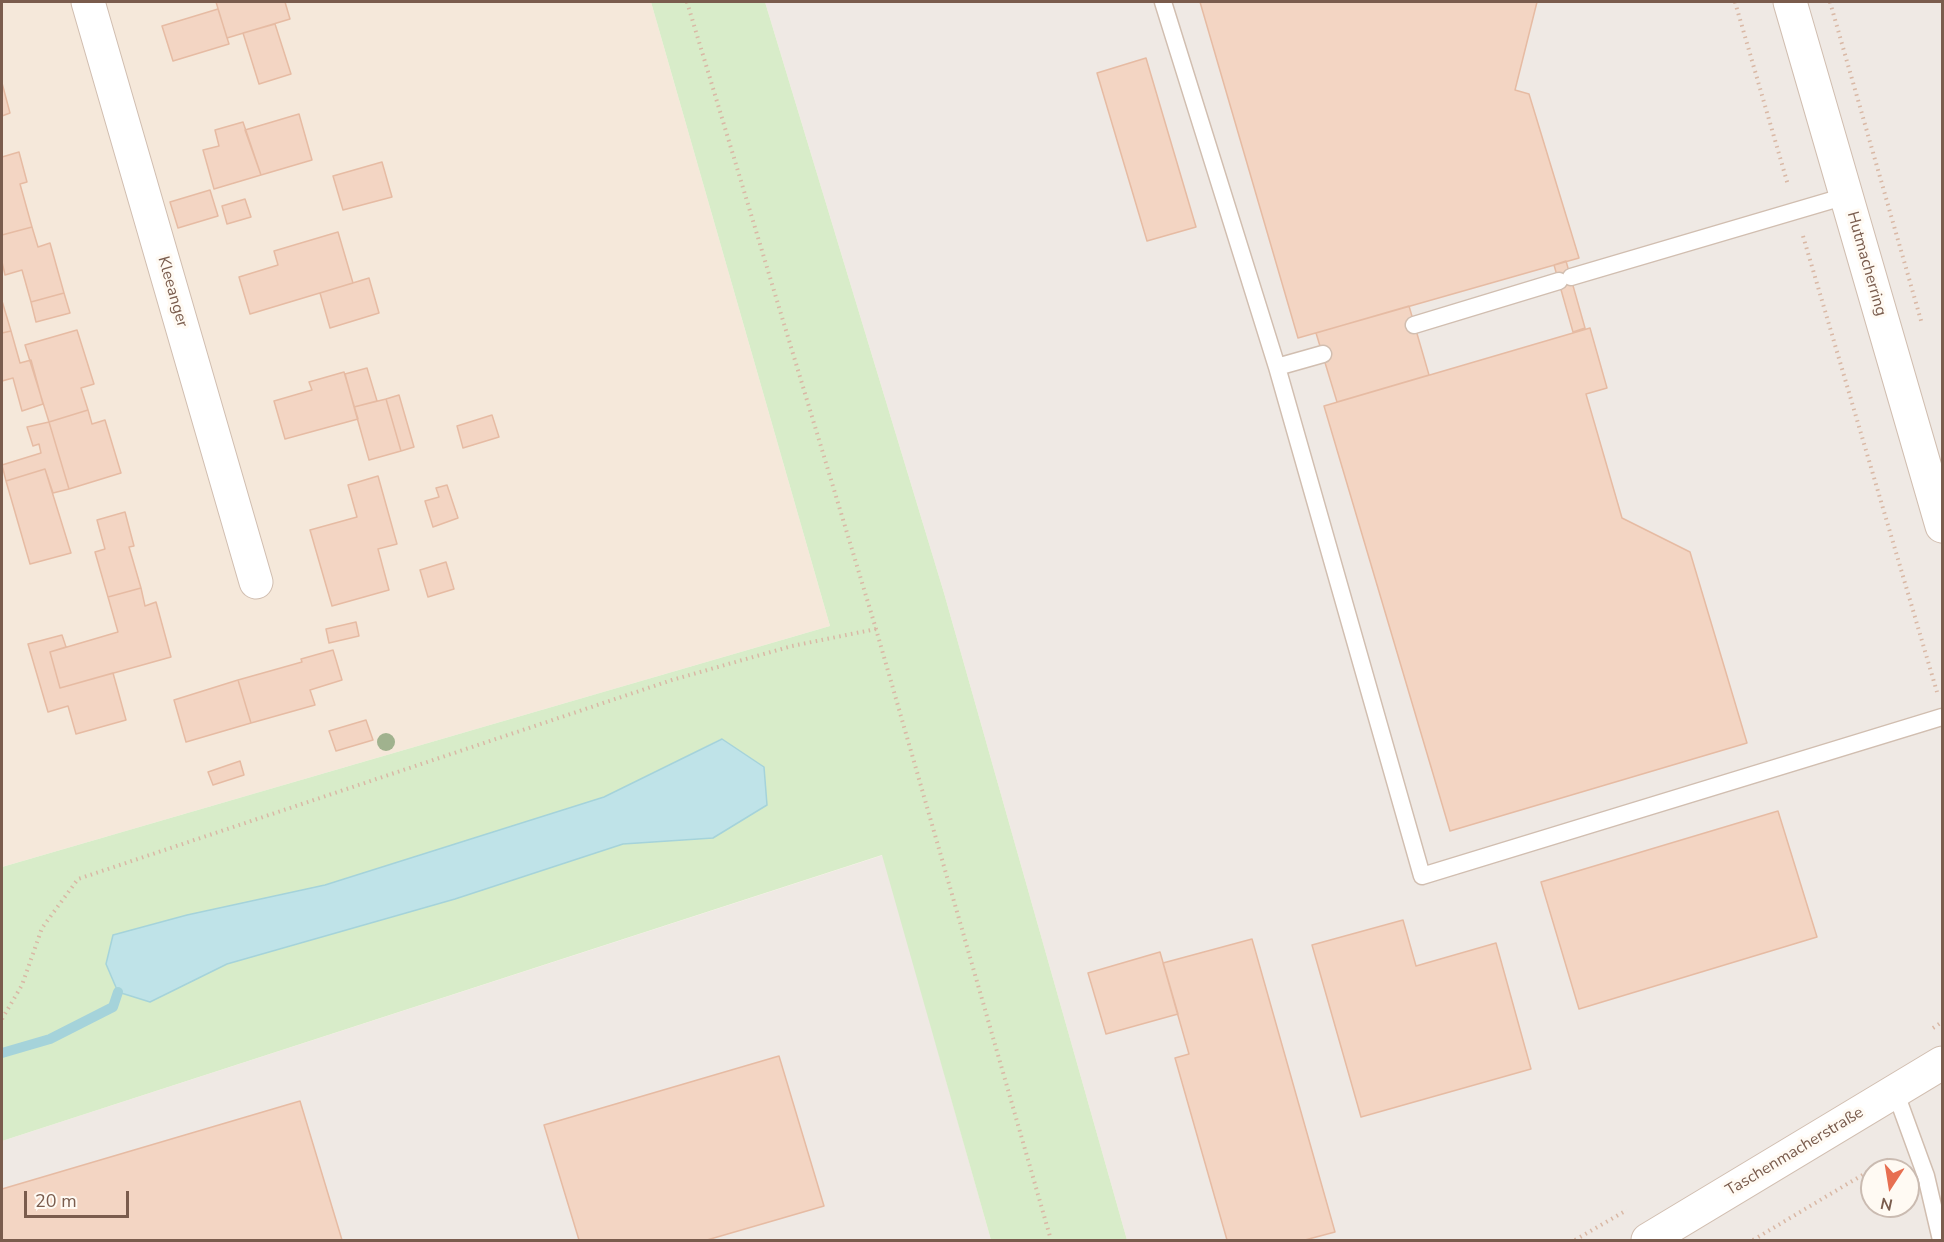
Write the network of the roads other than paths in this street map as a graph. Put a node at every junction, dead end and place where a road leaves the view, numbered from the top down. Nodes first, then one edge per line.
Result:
1 (88, 2) edge
2 (1163, 2) edge
3 (1790, 2) edge
4 (1845, 196) junction
5 (1414, 325) dead end
6 (1323, 354) dead end
7 (1277, 367) junction
8 (1942, 526) edge
9 (256, 582) dead end
10 (1942, 717) edge
11 (1942, 1063) edge
12 (1895, 1091) junction
13 (1648, 1240) edge
14 (1941, 1240) edge

1 - 9 street, Kleeanger
2 - 7 lane
3 - 4 street, Hutmacherring
4 - 5 lane
4 - 8 street, Hutmacherring
6 - 7 lane
7 - 10 lane
11 - 12 street, Taschenmacherstraße
12 - 13 street, Taschenmacherstraße
12 - 14 lane

